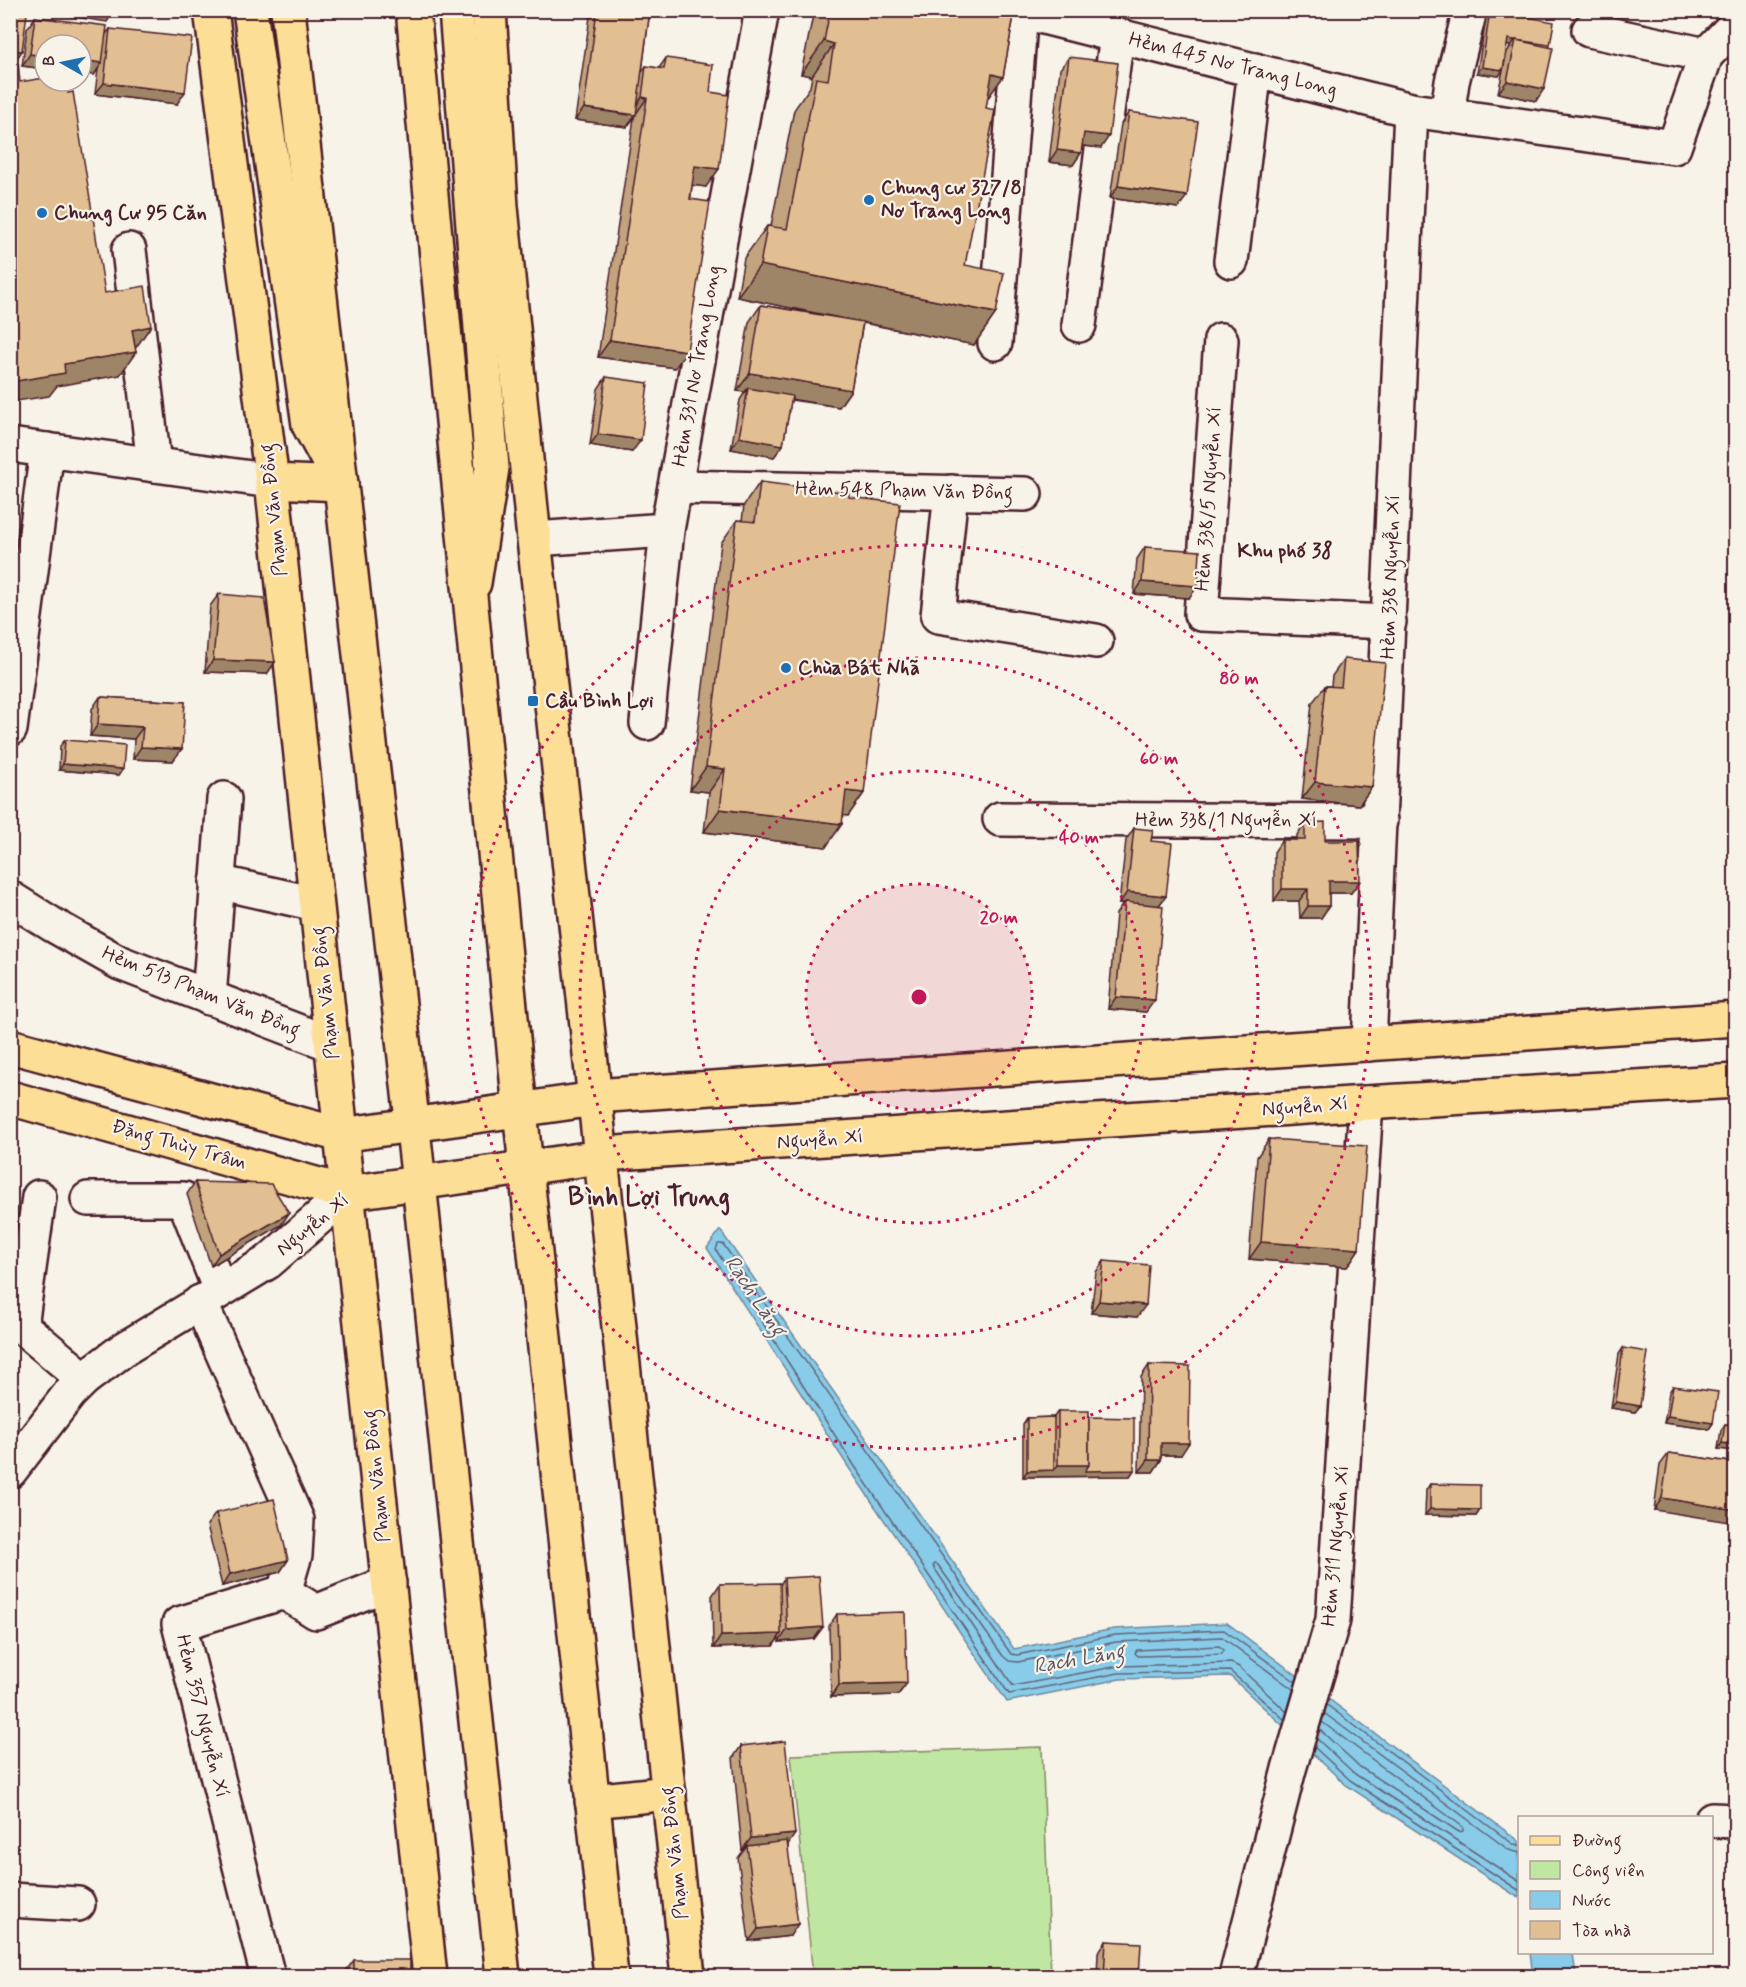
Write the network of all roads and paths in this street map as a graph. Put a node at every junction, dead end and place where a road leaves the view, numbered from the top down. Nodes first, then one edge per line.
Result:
1 (211, 10) edge
2 (250, 10) edge
3 (288, 10) edge
4 (412, 10) edge
5 (456, 10) edge
6 (489, 10) edge
7 (762, 10) edge
8 (1019, 11) edge
9 (1482, 11) edge
10 (1736, 24) edge
11 (1589, 30) dead end
12 (1117, 36) junction
13 (1706, 55) junction
14 (1255, 70) junction
15 (1411, 110) junction
16 (1447, 115) junction
17 (129, 250) dead end
18 (1231, 261) dead end
19 (1079, 325) dead end
20 (1221, 340) dead end
21 (995, 343) edge
22 (10, 445) edge
23 (46, 450) junction
24 (154, 465) junction
25 (272, 481) junction
26 (340, 484) junction
27 (675, 487) junction
28 (951, 492) junction
29 (1025, 494) dead end
30 (667, 530) junction
31 (534, 539) junction
32 (470, 602) junction
33 (1389, 621) junction
34 (1096, 641) dead end
35 (647, 723) dead end
36 (10, 729) edge
37 (224, 799) dead end
38 (1000, 819) dead end
39 (1380, 821) junction
40 (217, 882) junction
41 (10, 898) edge
42 (316, 904) junction
43 (209, 998) junction
44 (1736, 1019) edge
45 (331, 1044) junction
46 (1369, 1044) junction
47 (10, 1046) edge
48 (1736, 1081) edge
49 (10, 1098) edge
50 (595, 1099) junction
51 (1366, 1103) junction
52 (520, 1110) junction
53 (412, 1125) junction
54 (341, 1135) junction
55 (601, 1157) junction
56 (526, 1168) junction
57 (419, 1183) junction
58 (347, 1193) junction
59 (39, 1197) dead end
60 (88, 1198) dead end
61 (210, 1296) junction
62 (84, 1379) junction
63 (10, 1471) edge
64 (388, 1583) junction
65 (284, 1592) junction
66 (669, 1793) junction
67 (592, 1801) junction
68 (1713, 1820) edge
69 (1736, 1821) edge
70 (10, 1900) edge
71 (78, 1904) dead end
72 (267, 1973) dead end
73 (430, 1977) edge
74 (503, 1977) edge
75 (610, 1977) edge
76 (688, 1977) edge
77 (1236, 1977) edge

1 - 25 main road, Phạm Văn Đồng
2 - 26 main road
3 - 26 main road
4 - 32 main road
5 - 32 main road
6 - 31 main road, Phạm Văn Đồng
7 - 27 street, Hẻm 331 Nơ Trang Long
8 - 12 street, Hẻm 445 Nơ Trang Long
8 - 21 street
9 - 16 street
10 - 13 street, Hẻm 445 Nơ Trang Long
11 - 13 street
12 - 14 street, Hẻm 445 Nơ Trang Long
12 - 19 street
13 - 16 street, Hẻm 445 Nơ Trang Long
14 - 15 street, Hẻm 445 Nơ Trang Long
14 - 18 street
15 - 16 street, Hẻm 445 Nơ Trang Long
15 - 33 street, Hẻm 338 Nguyễn Xí
17 - 24 street
20 - 33 street, Hẻm 338/5 Nguyễn Xí
22 - 23 street
23 - 24 street
23 - 36 street
24 - 25 street
25 - 26 main road
25 - 42 main road, Phạm Văn Đồng
26 - 53 main road
27 - 28 street, Hẻm 548 Phạm Văn Đồng
27 - 30 street, Hẻm 331 Nơ Trang Long
28 - 29 street, Hẻm 548 Phạm Văn Đồng
28 - 34 street
30 - 31 street
30 - 35 street, Hẻm 331 Nơ Trang Long
31 - 50 main road, Phạm Văn Đồng
32 - 52 main road
33 - 39 street, Hẻm 338 Nguyễn Xí
37 - 40 street
38 - 39 street, Hẻm 338/1 Nguyễn Xí
39 - 46 street, Hẻm 338 Nguyễn Xí
40 - 42 street
40 - 43 street
41 - 43 street, Hẻm 513 Phạm Văn Đồng
42 - 45 main road, Phạm Văn Đồng
43 - 45 street, Hẻm 513 Phạm Văn Đồng
44 - 46 main road
45 - 54 main road, Phạm Văn Đồng
46 - 50 main road
47 - 54 main road
48 - 51 main road, Nguyễn Xí
49 - 58 main road, Đặng Thùy Trâm
50 - 52 main road
50 - 55 main road, Phạm Văn Đồng
51 - 55 main road, Nguyễn Xí
51 - 77 street, Hẻm 311 Nguyễn Xí
52 - 53 main road
52 - 56 main road
53 - 54 main road
53 - 57 main road
54 - 58 main road, Phạm Văn Đồng
55 - 56 main road, Nguyễn Xí
55 - 66 main road, Phạm Văn Đồng
56 - 57 main road, Nguyễn Xí
56 - 67 main road
57 - 58 main road, Nguyễn Xí
57 - 74 main road
58 - 61 street, Nguyễn Xí
58 - 64 main road, Phạm Văn Đồng
59 - 62 street
60 - 61 street
61 - 62 street, Nguyễn Xí
61 - 65 street
62 - 63 street, Nguyễn Xí
64 - 65 street
64 - 73 main road, Phạm Văn Đồng
65 - 72 street, Hẻm 357 Nguyễn Xí
66 - 67 main road
66 - 76 main road, Phạm Văn Đồng
67 - 75 main road
68 - 69 street
70 - 71 street

